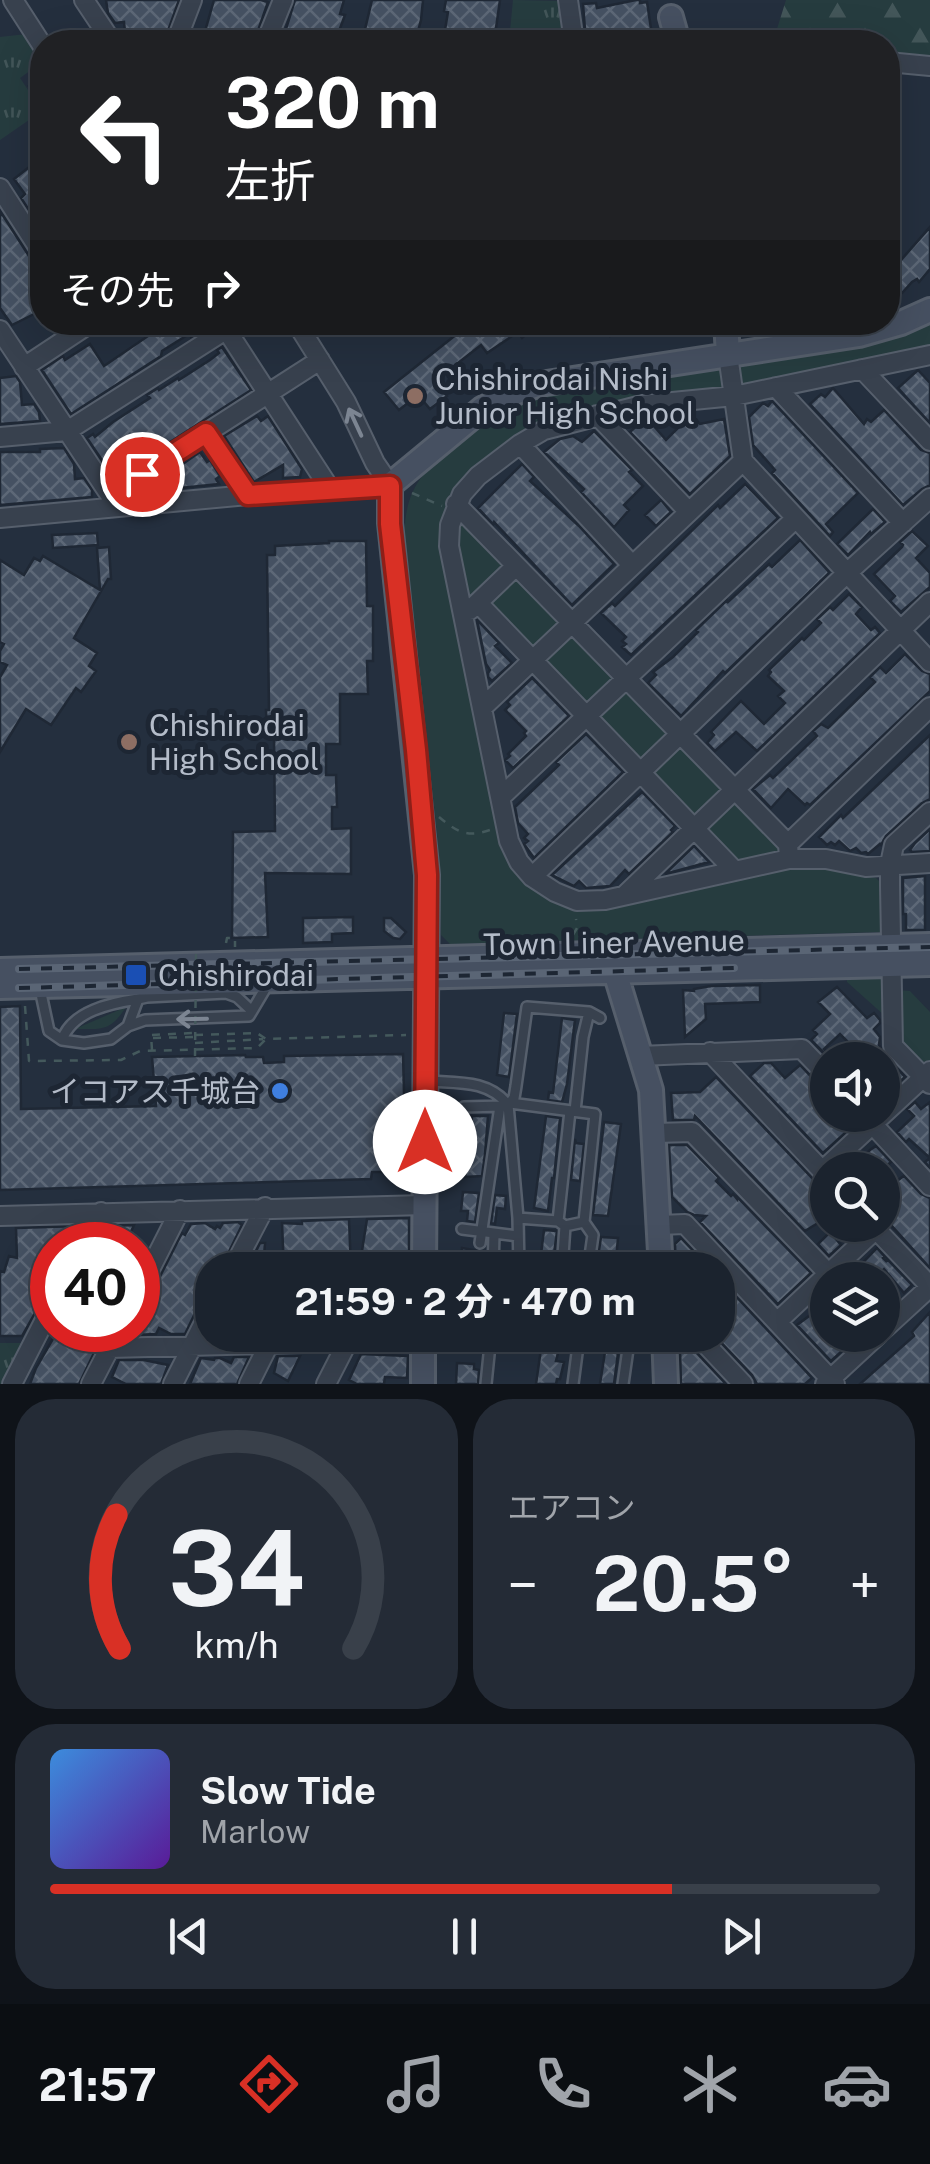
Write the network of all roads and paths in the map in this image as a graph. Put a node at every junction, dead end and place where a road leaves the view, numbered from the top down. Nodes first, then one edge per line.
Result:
1 (13, 0) edge
2 (84, 0) edge
3 (192, 0) edge
4 (283, 0) edge
5 (568, 0) edge
6 (32, 30) edge
7 (104, 30) edge
8 (181, 30) edge
9 (271, 30) edge
10 (572, 30) edge
11 (900, 63) edge
12 (930, 66) edge
13 (0, 188) edge
14 (30, 219) edge
15 (930, 310) edge
16 (900, 323) edge
17 (0, 330) edge
18 (72, 335) edge
19 (211, 335) edge
20 (230, 335) edge
21 (304, 335) edge
22 (727, 335) edge
23 (862, 335) edge
24 (728, 355) junction
25 (930, 355) edge
26 (320, 360) junction
27 (24, 367) junction
28 (862, 369) junction
29 (776, 387) junction
30 (268, 393) junction
31 (734, 396) junction
32 (597, 415) junction
33 (67, 431) junction
34 (206, 433) junction
35 (0, 437) edge
36 (930, 442) edge
37 (520, 444) junction
38 (743, 462) junction
39 (330, 488) junction
40 (401, 489) junction
41 (248, 495) junction
42 (930, 498) edge
43 (114, 501) junction
44 (452, 506) junction
45 (690, 512) junction
46 (0, 518) edge
47 (796, 518) junction
48 (902, 522) junction
49 (632, 565) junction
50 (516, 566) junction
51 (847, 573) junction
52 (930, 602) edge
53 (478, 603) junction
54 (463, 618) junction
55 (571, 622) junction
56 (900, 630) junction
57 (532, 660) junction
58 (930, 662) edge
59 (626, 678) junction
60 (930, 707) edge
61 (482, 708) junction
62 (586, 716) junction
63 (680, 734) junction
64 (640, 772) junction
65 (734, 789) junction
66 (502, 796) junction
67 (930, 812) edge
68 (434, 813) dead end
69 (500, 828) dead end
70 (694, 828) junction
71 (788, 852) junction
72 (930, 863) edge
73 (890, 864) junction
74 (735, 871) junction
75 (532, 876) junction
76 (625, 896) junction
77 (575, 914) dead end
78 (570, 941) dead end
79 (930, 946) edge
80 (196, 954) dead end
81 (891, 956) junction
82 (930, 964) edge
83 (427, 968) junction
84 (0, 970) edge
85 (615, 972) junction
86 (270, 982) junction
87 (39, 986) junction
88 (0, 987) edge
89 (138, 999) junction
90 (252, 1011) junction
91 (589, 1012) junction
92 (600, 1018) dead end
93 (128, 1026) junction
94 (195, 1035) junction
95 (411, 1035) dead end
96 (266, 1039) junction
97 (62, 1040) junction
98 (195, 1043) junction
99 (152, 1051) dead end
100 (710, 1052) junction
101 (195, 1056) dead end
102 (640, 1056) junction
103 (810, 1057) edge
104 (928, 1077) edge
105 (426, 1080) junction
106 (900, 1097) edge
107 (506, 1105) junction
108 (464, 1108) dead end
109 (572, 1111) junction
110 (655, 1132) junction
111 (858, 1132) edge
112 (879, 1132) edge
113 (843, 1152) edge
114 (810, 1158) edge
115 (930, 1186) edge
116 (425, 1205) junction
117 (265, 1207) junction
118 (180, 1210) junction
119 (101, 1212) junction
120 (0, 1216) edge
121 (518, 1218) junction
122 (96, 1222) edge
123 (584, 1222) junction
124 (562, 1224) junction
125 (659, 1225) junction
126 (462, 1230) dead end
127 (494, 1234) junction
128 (518, 1236) junction
129 (481, 1238) junction
130 (859, 1242) edge
131 (888, 1242) edge
132 (160, 1250) edge
133 (241, 1252) edge
134 (424, 1252) edge
135 (494, 1252) edge
136 (518, 1252) edge
137 (562, 1252) edge
138 (590, 1252) edge
139 (657, 1252) edge
140 (817, 1262) edge
141 (839, 1262) edge
142 (930, 1287) edge
143 (810, 1290) edge
144 (900, 1315) edge
145 (777, 1322) junction
146 (195, 1340) edge
147 (192, 1346) junction
148 (195, 1346) edge
149 (160, 1347) edge
150 (30, 1349) edge
151 (107, 1352) edge
152 (265, 1352) edge
153 (342, 1352) edge
154 (424, 1352) edge
155 (490, 1352) edge
156 (577, 1352) edge
157 (628, 1352) edge
158 (665, 1352) edge
159 (713, 1352) edge
160 (861, 1352) edge
161 (830, 1382) edge
162 (12, 1384) edge
163 (91, 1384) edge
164 (173, 1384) edge
165 (249, 1384) edge
166 (326, 1384) edge
167 (423, 1384) edge
168 (486, 1384) edge
169 (574, 1384) edge
170 (624, 1384) edge
171 (666, 1384) edge
172 (743, 1384) edge

1 - 6 street
2 - 7 street
3 - 8 street
4 - 9 street
5 - 10 street
11 - 12 street
13 - 14 street
15 - 16 street
17 - 27 street
18 - 27 street
19 - 33 street
20 - 30 street
21 - 26 street
22 - 24 street
23 - 24 street
24 - 31 street
24 - 40 street
25 - 28 street
26 - 30 street
40 -> 26 street
27 - 33 street
28 - 29 street
28 - 36 street
29 - 31 street
29 - 48 street
30 - 34 street
30 - 39 street
31 - 32 street
31 - 38 street
32 - 37 street
32 - 45 street
33 - 35 street
33 - 43 street
34 - 41 street
34 - 43 street
37 - 44 street
37 - 49 street
38 - 45 street
38 - 47 street
39 - 40 street
39 - 41 street
40 - 44 path
40 - 83 street
41 - 43 street
42 - 48 street
43 - 46 street
44 - 50 street
44 - 54 street
45 - 49 street
47 - 51 street
47 - 59 street
48 - 51 street
49 - 55 street
50 - 53 street
50 - 55 street
51 - 56 street
51 - 63 street
52 - 56 street
53 - 54 street
53 - 57 street
54 - 61 street
55 - 57 street
55 - 59 street
56 - 58 street
56 - 65 street
57 - 61 street
57 - 62 street
59 - 62 street
59 - 63 street
60 - 71 street
61 - 66 street
62 - 64 street
62 - 66 street
63 - 64 street
63 - 65 street
64 - 70 street
64 - 75 street
65 - 70 street
65 - 71 street
66 - 75 street
67 - 73 street
68 - 69 path
70 - 74 street
70 - 76 street
71 - 73 street
71 - 74 street
72 - 73 street
73 - 81 street
74 - 76 street
75 - 76 street
77 - 78 path
79 - 81 street, Town Liner Avenue
80 - 94 path, bridge
81 - 82 street, Town Liner Avenue
81 - 83 street, Town Liner Avenue
81 - 85 street, Town Liner Avenue
81 - 104 street
83 - 84 street, Town Liner Avenue
83 - 85 street, Town Liner Avenue
83 - 86 street, Town Liner Avenue
83 - 105 street
85 - 102 street
86 - 87 street, Town Liner Avenue
86 - 90 lane
87 - 88 street, Town Liner Avenue
87 - 97 lane
89 - 90 lane
89 - 93 lane
89 - 97 lane
90 -> 93 lane
91 - 92 lane
91 - 107 lane
91 - 109 lane
93 - 97 lane
94 - 96 path
94 - 98 path, bridge
94 - 99 path
95 - 96 path
96 - 98 path, bridge
98 - 101 path, bridge
100 - 102 street
100 - 103 street
100 - 114 street
102 - 110 street
104 - 106 street
105 - 107 lane
105 - 116 street
107 - 108 lane
107 - 109 lane
107 - 121 lane
107 - 129 lane
109 - 123 lane
109 - 124 lane
110 - 125 street
110 - 140 street
111 - 113 street
112 - 115 street
116 - 117 street
116 - 134 street
117 - 118 street
117 - 133 street
118 - 119 street
118 - 132 street
119 - 120 street
119 - 122 street
121 - 124 lane
121 - 128 lane
123 - 124 lane
123 - 138 lane
124 - 137 lane
125 - 139 street
125 - 145 street
126 - 129 lane
127 - 128 lane
127 - 129 lane
127 - 135 lane
128 - 136 lane
130 - 141 street
131 - 142 street
142 - 144 street
143 - 145 street
145 - 161 street
146 - 147 street
147 - 148 street
147 - 149 street
147 - 164 street
150 - 162 street
151 - 163 street
152 - 165 street
153 - 166 street
154 - 167 street
155 - 168 lane
156 - 169 lane
157 - 170 lane
158 - 171 street
159 - 172 street
160 - 161 street

